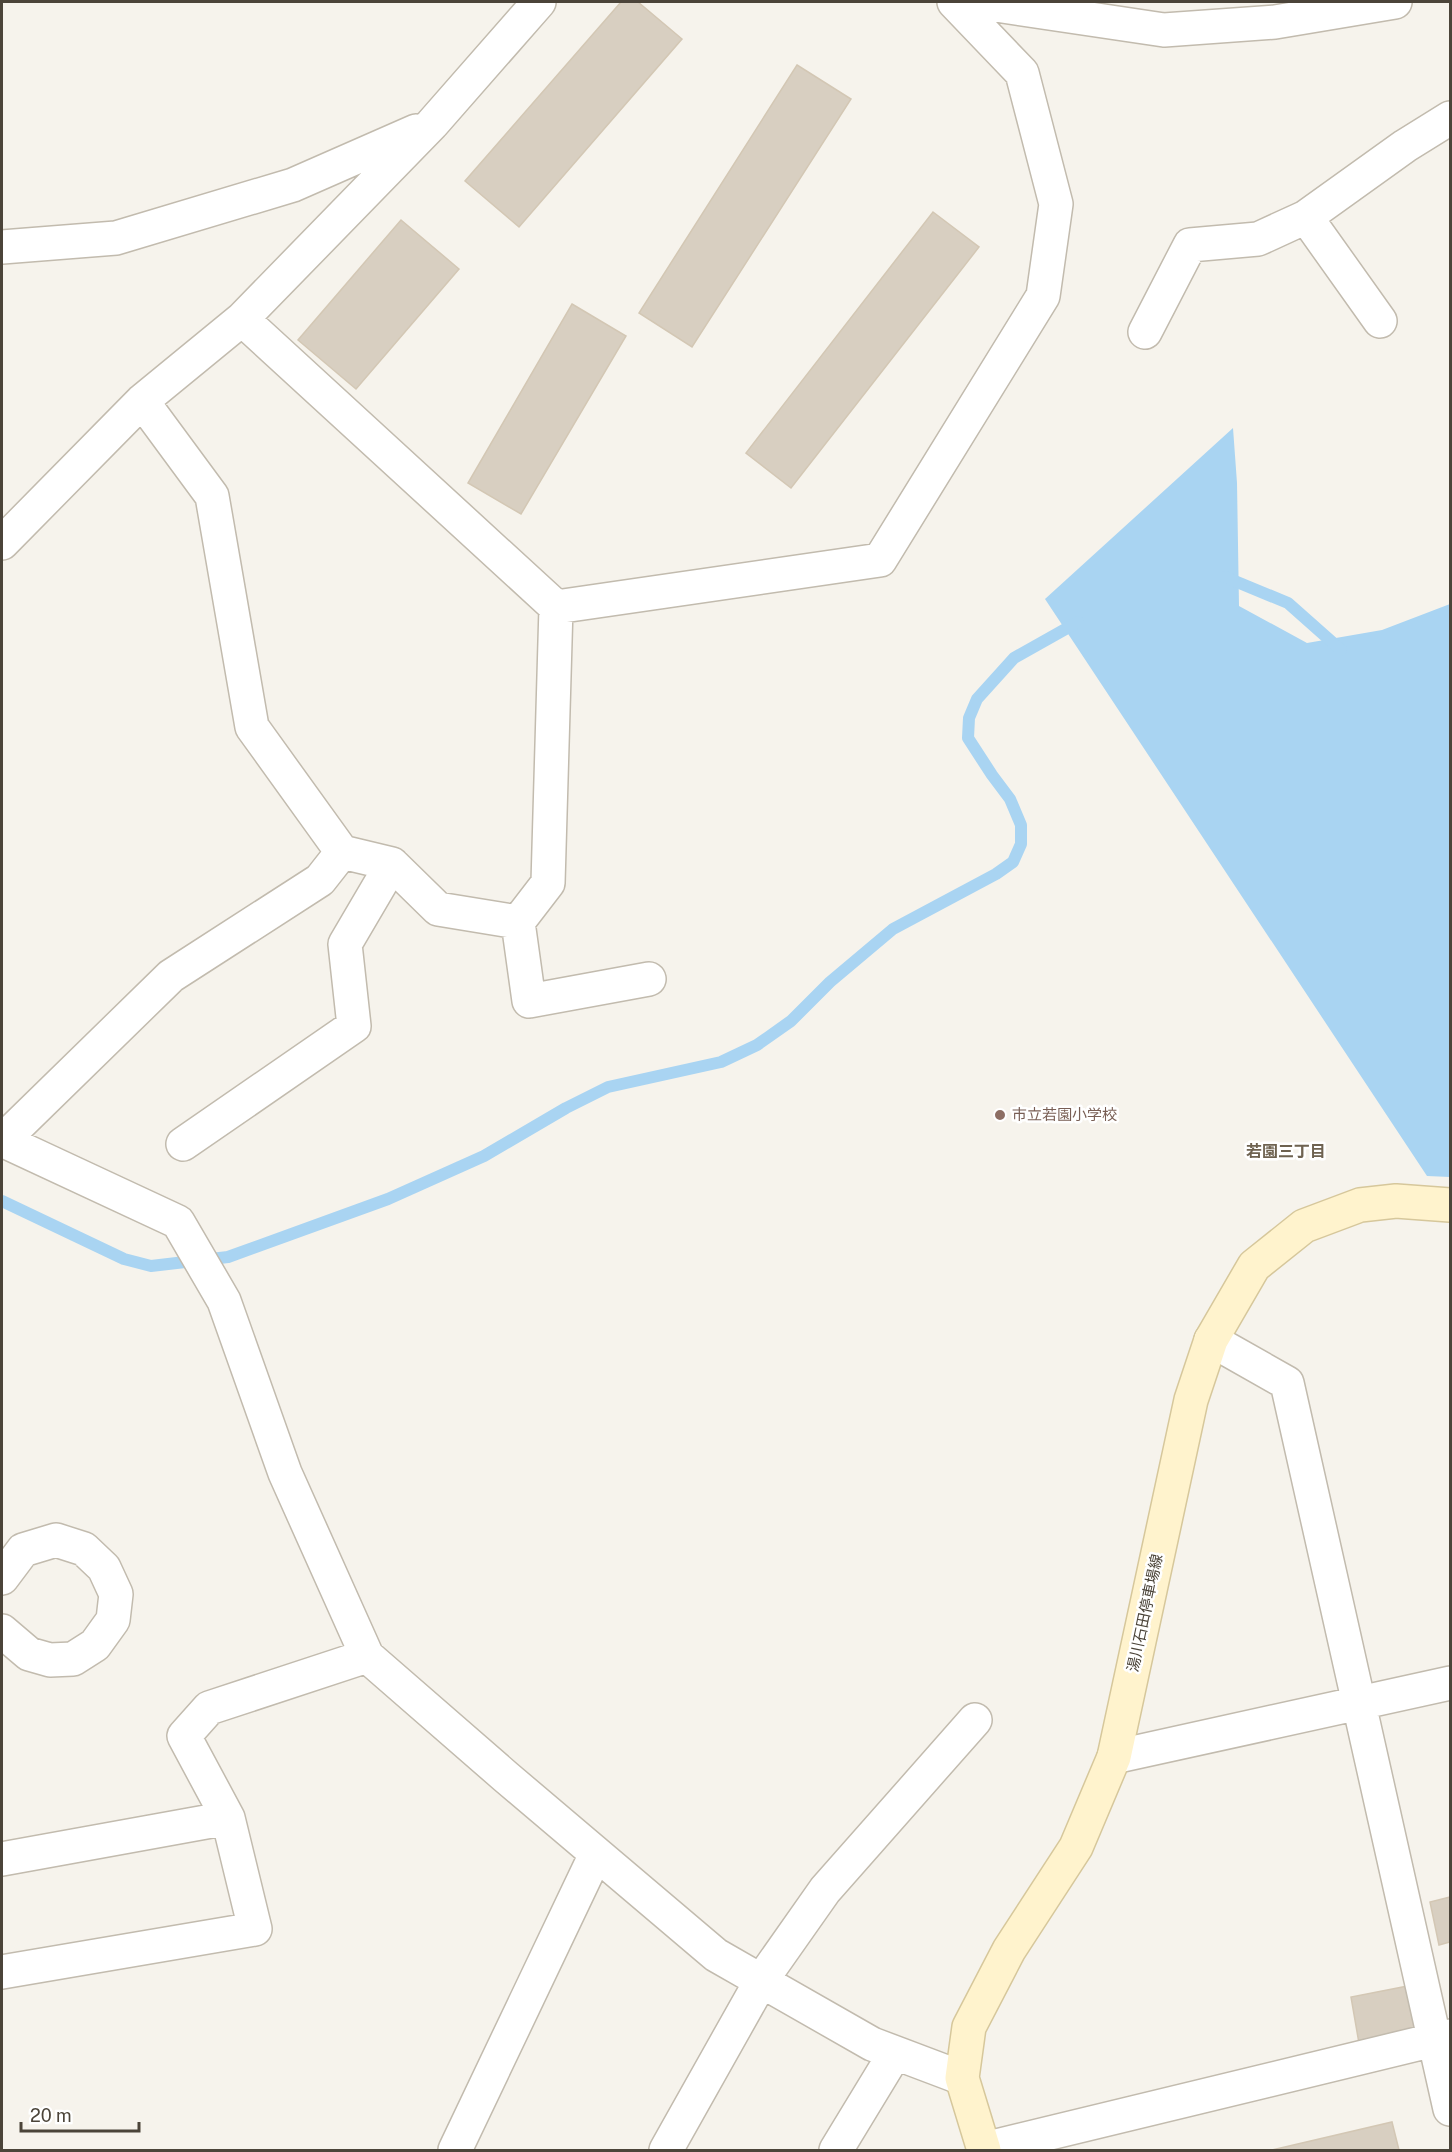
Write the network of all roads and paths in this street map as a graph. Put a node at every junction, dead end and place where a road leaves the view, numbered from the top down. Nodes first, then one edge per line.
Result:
1 (539, 2) edge
2 (954, 2) edge
3 (976, 2) edge
4 (1395, 2) edge
5 (1270, 12) edge
6 (1450, 118) edge
7 (432, 124) junction
8 (1306, 217) junction
9 (2, 247) edge
10 (242, 319) junction
11 (1380, 321) dead end
12 (1145, 332) dead end
13 (142, 401) junction
14 (2, 543) edge
15 (556, 607) junction
16 (342, 852) junction
17 (392, 864) junction
18 (518, 922) junction
19 (649, 979) dead end
20 (2, 1140) edge
21 (183, 1144) dead end
22 (1450, 1205) edge
23 (1211, 1340) junction
24 (2, 1578) edge
25 (2, 1631) edge
26 (368, 1656) junction
27 (1450, 1683) edge
28 (1360, 1703) junction
29 (975, 1720) dead end
30 (1114, 1757) junction
31 (228, 1818) junction
32 (596, 1854) junction
33 (2, 1859) edge
34 (2, 1972) edge
35 (761, 1981) junction
36 (1443, 2038) edge
37 (895, 2053) junction
38 (962, 2078) junction
39 (1450, 2109) edge
40 (984, 2150) edge
41 (455, 2151) edge
42 (666, 2151) edge
43 (836, 2151) edge

1 - 7 street
2 - 15 street
3 - 5 street
4 - 5 street
6 - 8 street
7 - 9 street
7 - 10 street
8 - 11 street
8 - 12 street
10 - 13 street
10 - 15 street
13 - 14 street
13 - 16 street
15 - 18 street
16 - 17 street
16 - 20 street
17 - 18 street
17 - 21 street
18 - 19 street
20 - 26 street
22 - 23 main road, 湯川石田停車場線
23 - 28 street
23 - 30 main road, 湯川石田停車場線
24 - 25 street
26 - 31 street
26 - 32 street
27 - 28 street
28 - 30 street
28 - 36 street
29 - 35 street
30 - 38 main road, 湯川石田停車場線
31 - 33 street
31 - 34 street
32 - 35 street
32 - 41 street
35 - 37 street
35 - 42 street
36 - 39 street
36 - 40 street
37 - 38 street
37 - 43 street
38 - 40 main road, 湯川石田停車場線

